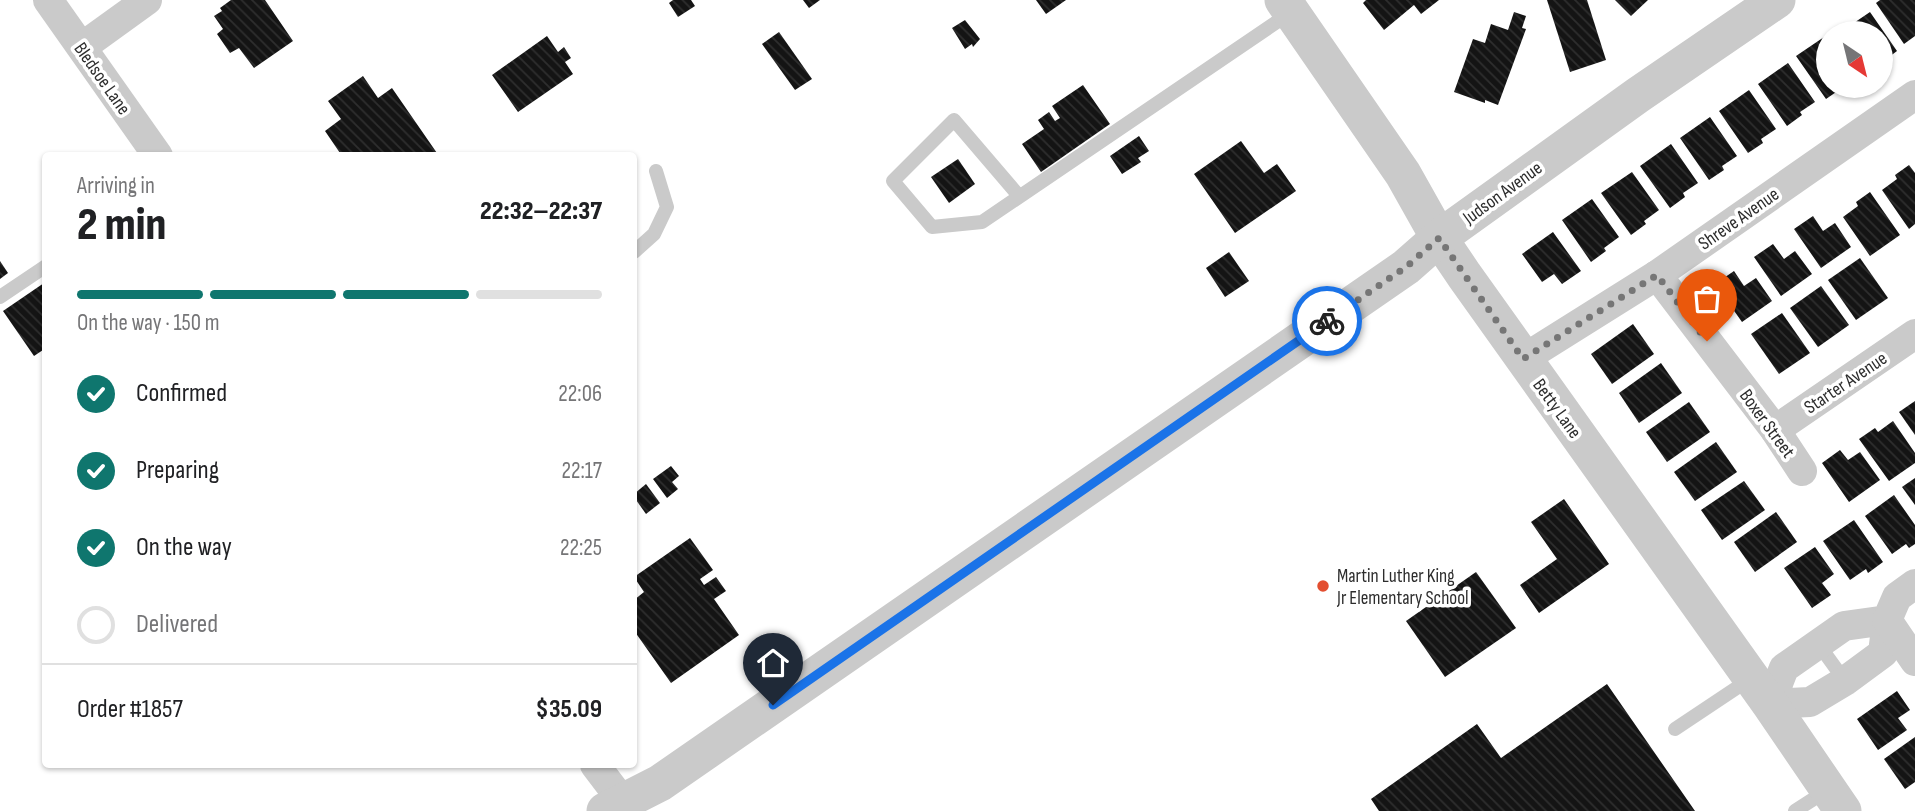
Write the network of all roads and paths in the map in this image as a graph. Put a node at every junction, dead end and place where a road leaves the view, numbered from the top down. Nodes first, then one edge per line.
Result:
1 (48, 0) edge
2 (147, 0) edge
3 (1776, 0) edge
4 (1287, 6) edge
5 (82, 47) junction
6 (1915, 95) edge
7 (155, 152) edge
8 (656, 171) dead end
9 (1019, 196) junction
10 (1439, 238) junction
11 (637, 249) edge
12 (42, 269) edge
13 (1657, 275) junction
14 (0, 297) edge
15 (1915, 334) edge
16 (1523, 359) junction
17 (1775, 430) junction
18 (1802, 471) dead end
19 (1915, 584) edge
20 (1886, 620) junction
21 (1818, 645) junction
22 (1915, 662) edge
23 (1845, 681) junction
24 (1760, 692) junction
25 (1675, 729) dead end
26 (597, 768) edge
27 (1835, 800) edge
28 (619, 808) edge
29 (1795, 811) edge

1 - 5 street, Bledsoe Lane
2 - 5 street
3 - 10 street, Judson Avenue
4 - 9 lane
4 - 10 street, Betty Lane
5 - 7 street, Bledsoe Lane
6 - 13 street, Shreve Avenue
8 - 11 lane
9 - 9 lane
10 - 16 street, Betty Lane
10 - 28 street, Judson Avenue
12 - 14 lane
13 - 16 street, Shreve Avenue
13 - 17 street, Boxer Street
15 - 17 street, Starter Avenue
16 - 24 street, Betty Lane
17 - 18 street, Boxer Street
19 - 20 street
20 - 21 street
20 - 22 street
20 - 23 street
21 - 23 lane
21 - 24 street
23 - 24 street
24 - 25 lane
24 - 27 street, Betty Lane
26 - 28 street
27 - 29 lane

